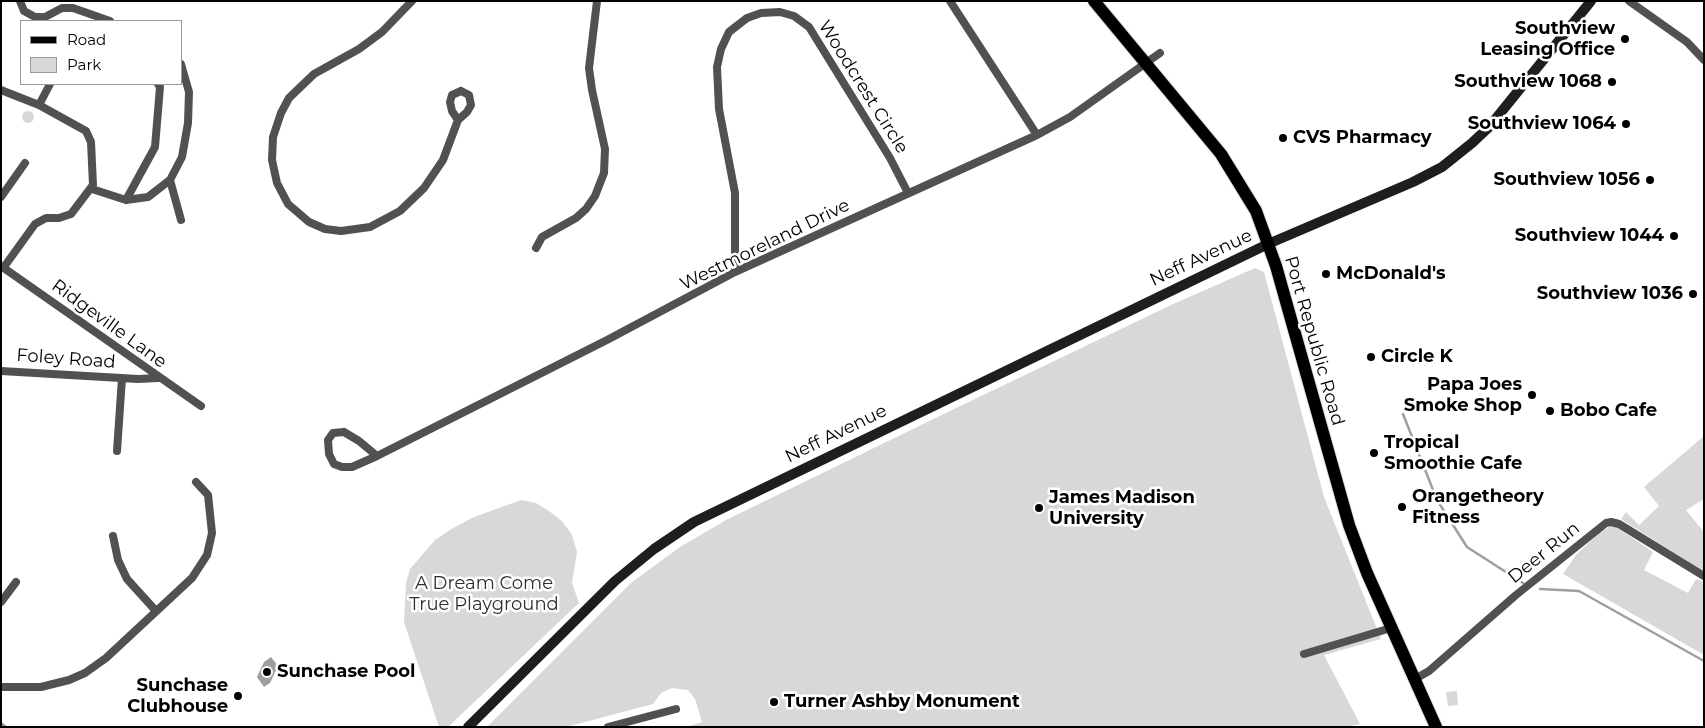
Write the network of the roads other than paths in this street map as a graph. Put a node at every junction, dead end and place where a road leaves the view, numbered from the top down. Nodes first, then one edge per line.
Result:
1 (20, 1) edge
2 (412, 1) edge
3 (597, 1) edge
4 (950, 1) edge
5 (1094, 1) edge
6 (1590, 1) edge
7 (1629, 1) edge
8 (107, 20) edge
9 (1160, 53) dead end
10 (1704, 60) edge
11 (1147, 64) junction
12 (182, 68) edge
13 (49, 85) edge
14 (159, 85) edge
15 (1, 90) edge
16 (39, 104) junction
17 (458, 120) dead end
18 (1037, 135) junction
19 (25, 163) dead end
20 (170, 180) junction
21 (92, 189) junction
22 (908, 194) junction
23 (1, 197) edge
24 (126, 200) junction
25 (181, 220) dead end
26 (1268, 244) junction
27 (536, 248) dead end
28 (2, 267) edge
29 (736, 272) junction
30 (1, 370) edge
31 (122, 378) junction
32 (158, 378) junction
33 (200, 406) dead end
34 (117, 451) dead end
35 (377, 456) junction
36 (196, 482) dead end
37 (113, 536) dead end
38 (1704, 576) edge
39 (16, 582) dead end
40 (1, 602) edge
41 (156, 611) junction
42 (1391, 628) junction
43 (1304, 654) dead end
44 (1415, 679) junction
45 (1, 687) edge
46 (676, 709) dead end
47 (468, 727) edge
48 (608, 727) edge
49 (1436, 727) edge

1 - 8 street
2 - 17 street
3 - 27 street
4 - 18 street
5 - 11 main road, Port Republic Road
6 - 26 main road, Neff Avenue
7 - 10 street
9 - 11 street, Westmoreland Drive
11 - 18 street, Westmoreland Drive
11 - 26 main road, Port Republic Road
12 - 20 street
13 - 16 street
14 - 24 street
15 - 16 street
16 - 21 street
18 - 22 street, Westmoreland Drive
19 - 23 street
20 - 24 street
20 - 25 street
21 - 24 street
21 - 28 street
22 - 29 street, Westmoreland Drive
22 - 29 street, Woodcrest Circle
26 - 42 main road, Port Republic Road
26 - 47 main road, Neff Avenue
28 - 32 street, Ridgeville Lane
29 - 35 street, Westmoreland Drive
30 - 31 street, Foley Road
31 - 32 street, Foley Road
31 - 34 street
32 - 33 street, Ridgeville Lane
35 - 35 street, Westmoreland Drive
36 - 41 street
37 - 41 street
38 - 44 street, Deer Run
39 - 40 street
41 - 45 street
42 - 43 street
42 - 44 main road, Port Republic Road
44 - 49 main road, Port Republic Road
46 - 48 street

